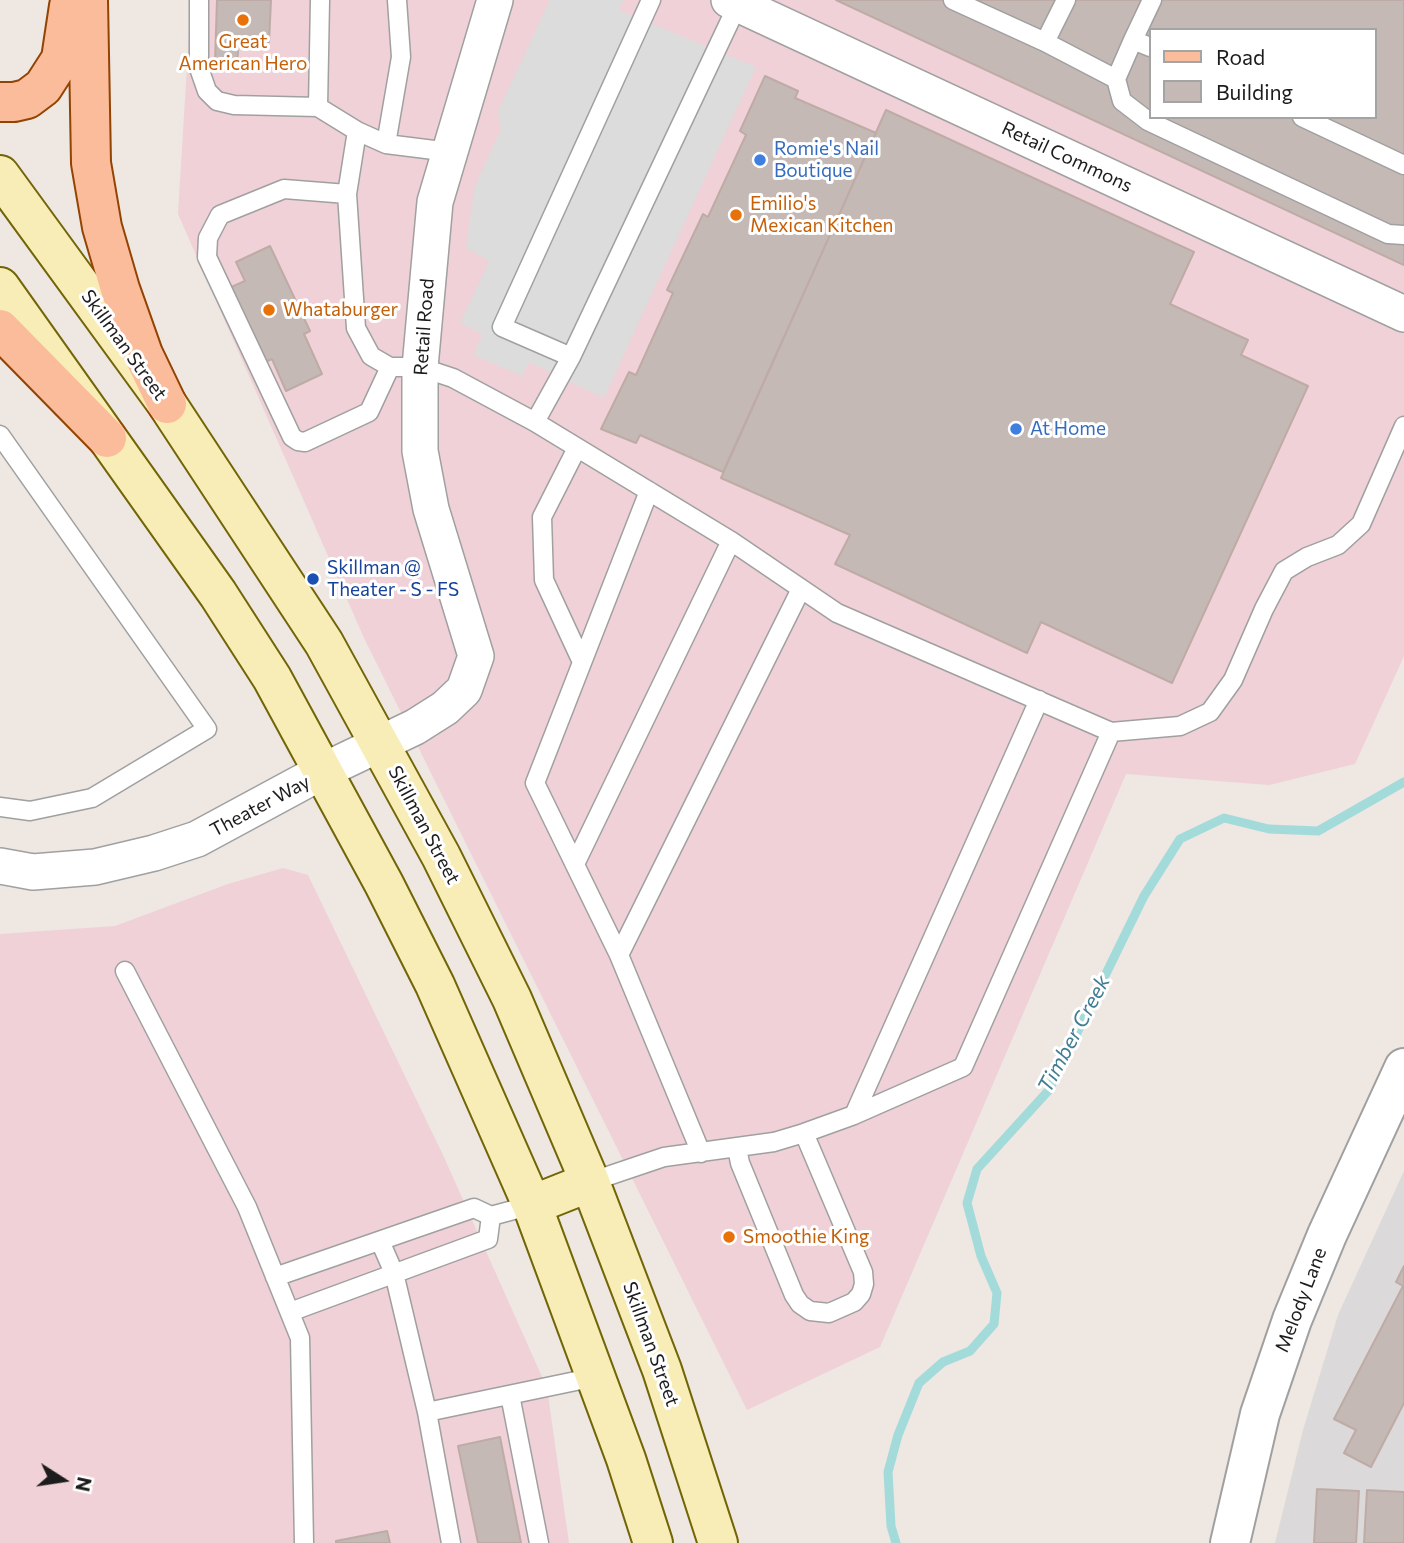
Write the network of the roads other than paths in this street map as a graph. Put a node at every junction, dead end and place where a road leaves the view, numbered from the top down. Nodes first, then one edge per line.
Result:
1 (69, 0) edge
2 (88, 0) edge
3 (199, 0) edge
4 (320, 0) edge
5 (397, 0) edge
6 (495, 0) edge
7 (652, 0) edge
8 (953, 0) edge
9 (1066, 0) edge
10 (1152, 0) edge
11 (734, 2) edge
12 (1133, 40) junction
13 (1045, 41) junction
14 (1148, 46) edge
15 (1116, 79) junction
16 (0, 102) edge
17 (318, 107) junction
18 (1306, 119) edge
19 (357, 131) junction
20 (386, 144) junction
21 (450, 152) junction
22 (1404, 164) edge
23 (0, 175) edge
24 (348, 194) junction
25 (1404, 234) edge
26 (0, 288) edge
27 (1404, 314) edge
28 (0, 329) edge
29 (571, 357) junction
30 (405, 367) junction
31 (167, 404) junction
32 (535, 422) junction
33 (1404, 426) edge
34 (0, 435) edge
35 (107, 438) junction
36 (578, 448) junction
37 (649, 491) junction
38 (731, 541) junction
39 (801, 589) junction
40 (476, 656) joint
41 (582, 662) junction
42 (1039, 700) junction
43 (1111, 732) junction
44 (381, 743) junction
45 (323, 771) junction
46 (0, 807) edge
47 (575, 864) junction
48 (0, 866) edge
49 (619, 956) junction
50 (125, 971) dead end
51 (1404, 1068) edge
52 (854, 1115) junction
53 (804, 1133) junction
54 (737, 1148) junction
55 (701, 1153) junction
56 (590, 1182) junction
57 (532, 1205) junction
58 (492, 1216) junction
59 (380, 1241) junction
60 (394, 1273) junction
61 (275, 1278) junction
62 (290, 1312) junction
63 (595, 1377) junction
64 (510, 1395) junction
65 (427, 1412) junction
66 (304, 1543) edge
67 (451, 1543) edge
68 (539, 1543) edge
69 (653, 1543) edge
70 (718, 1543) edge
71 (1230, 1543) edge

1 - 16 main road
2 - 31 main road
3 - 17 lane
4 - 17 lane
5 - 20 lane
6 - 21 street, Retail Road
7 - 29 lane
8 - 13 lane
9 - 13 lane
10 - 12 lane
11 - 27 street, Retail Commons
11 - 29 lane
12 - 14 lane
12 - 15 lane
13 - 15 lane
15 - 25 lane
17 - 19 lane
18 - 22 lane
19 - 20 lane
19 - 24 lane
20 - 21 lane
21 - 30 street, Retail Road
23 - 31 main road, Skillman Street
24 - 30 lane
24 - 30 lane
26 - 35 main road
28 - 35 main road
29 - 32 lane
30 - 32 lane
30 - 40 street, Retail Road
31 - 44 main road, Skillman Street
32 - 36 lane
33 - 43 lane
34 - 46 lane
35 - 45 main road
36 - 37 lane
36 - 41 lane
37 - 38 lane
37 - 41 lane
38 - 39 lane
38 - 47 lane
39 - 42 lane
39 - 49 lane
40 - 44 street, Theater Way
41 - 47 lane
42 - 43 lane
42 - 52 lane
43 - 52 lane
44 - 45 street, Theater Way
44 - 56 main road, Skillman Street
45 - 48 street, Theater Way
45 - 57 main road
47 - 49 lane
49 - 55 lane
50 - 61 lane
51 - 71 street, Melody Lane
52 - 53 lane
53 - 54 lane
53 - 54 lane
54 - 55 lane
55 - 56 lane
56 - 57 main road
56 - 70 main road, Skillman Street
57 - 58 lane
57 - 63 main road
58 - 59 lane
58 - 60 lane
59 - 60 lane
59 - 61 lane
60 - 62 lane
60 - 65 lane
61 - 62 lane
62 - 66 lane
63 - 64 lane
63 - 69 main road
64 - 65 lane
64 - 68 lane
65 - 67 lane

